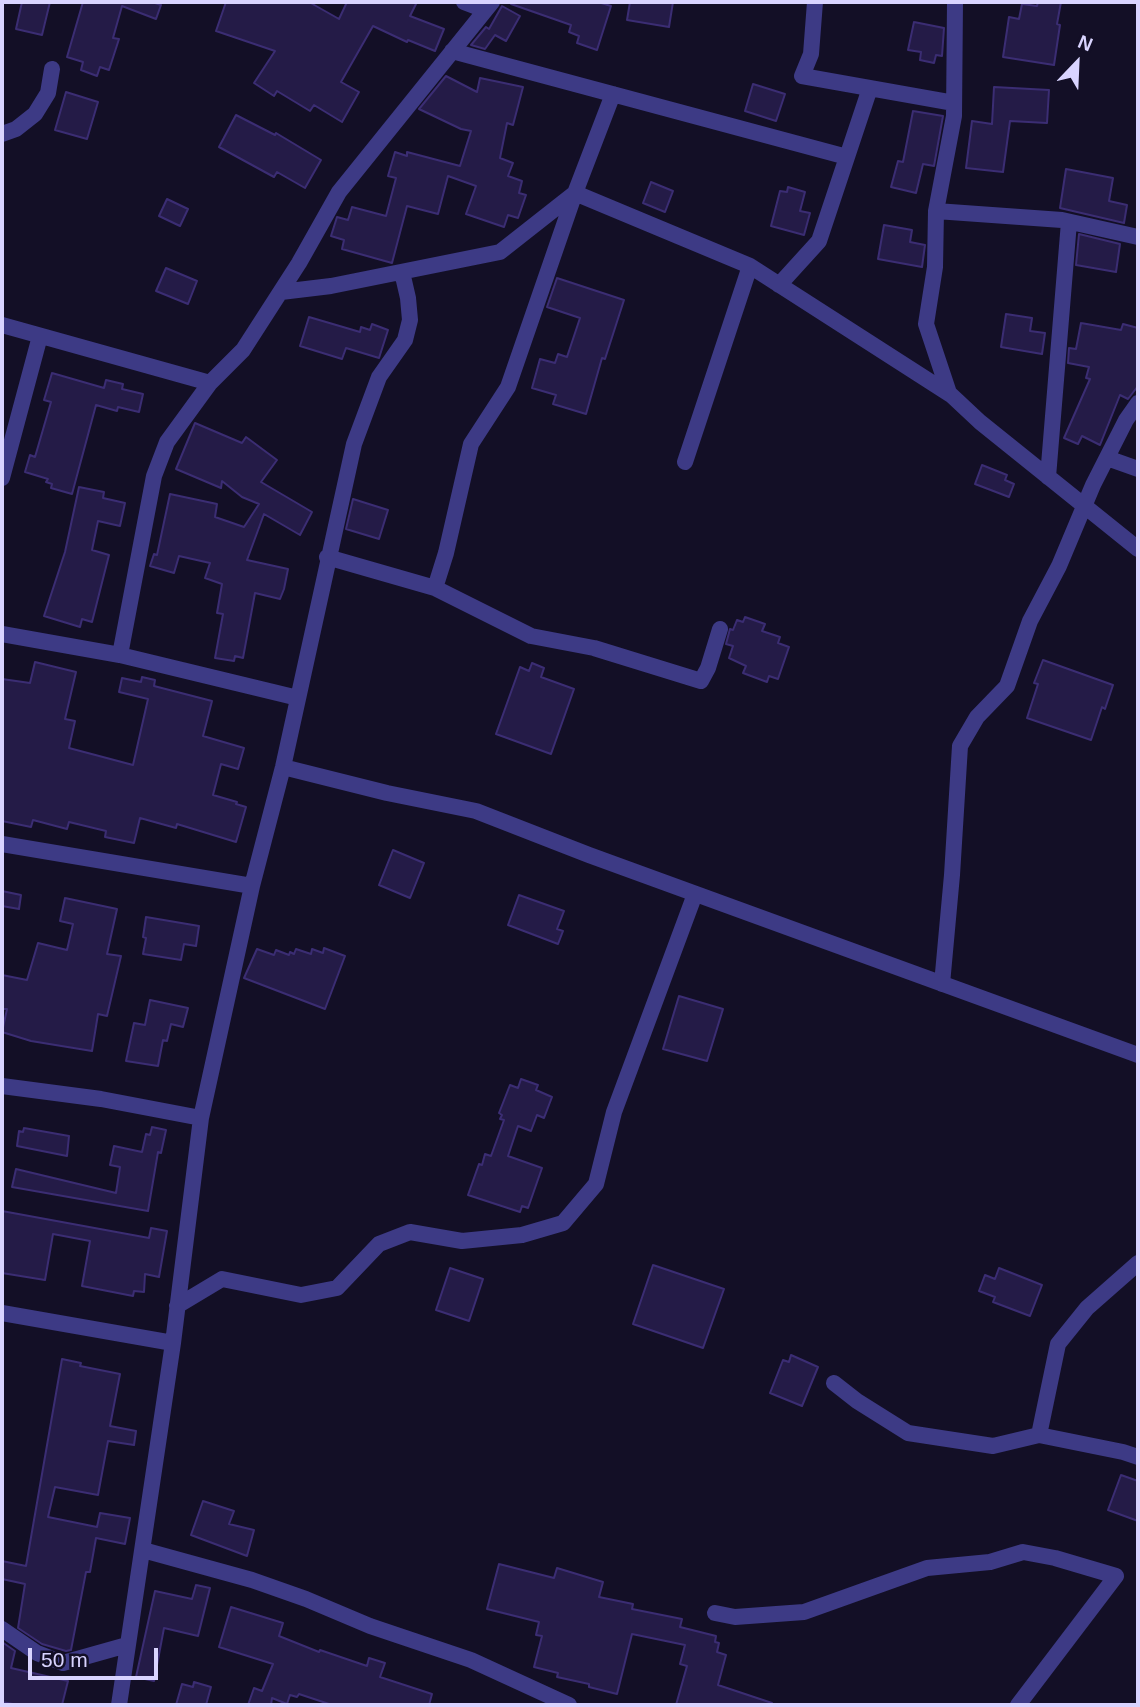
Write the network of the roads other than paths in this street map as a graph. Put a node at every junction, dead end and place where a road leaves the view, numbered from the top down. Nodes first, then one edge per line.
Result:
1 (464, 2) edge
2 (815, 2) edge
3 (955, 2) edge
4 (489, 6) edge
5 (452, 51) junction
6 (52, 69) dead end
7 (870, 88) junction
8 (613, 94) junction
9 (954, 103) junction
10 (2, 134) edge
11 (847, 156) junction
12 (575, 193) junction
13 (936, 211) junction
14 (1069, 222) junction
15 (1138, 237) edge
16 (750, 266) junction
17 (402, 272) junction
18 (779, 285) junction
19 (281, 292) junction
20 (2, 325) edge
21 (40, 336) junction
22 (210, 383) junction
23 (953, 397) junction
24 (1138, 403) edge
25 (1107, 458) junction
26 (685, 461) dead end
27 (1138, 469) edge
28 (1048, 477) junction
29 (2, 478) edge
30 (1084, 506) junction
31 (1138, 549) edge
32 (327, 557) junction
33 (436, 588) junction
34 (720, 629) dead end
35 (2, 634) edge
36 (120, 655) junction
37 (298, 698) junction
38 (283, 766) junction
39 (2, 844) edge
40 (252, 886) junction
41 (695, 894) junction
42 (942, 984) junction
43 (1138, 1055) edge
44 (2, 1086) edge
45 (201, 1118) junction
46 (1138, 1264) edge
47 (177, 1306) junction
48 (2, 1313) edge
49 (173, 1343) junction
50 (834, 1383) dead end
51 (1039, 1435) junction
52 (1138, 1457) edge
53 (143, 1550) junction
54 (715, 1613) dead end
55 (2, 1629) edge
56 (127, 1645) junction
57 (119, 1705) edge
58 (569, 1705) edge
59 (1018, 1705) edge

1 - 4 street
2 - 7 street
3 - 9 street
4 - 5 street
5 - 8 street
5 - 19 street
6 - 10 street
7 - 9 street
7 - 11 street
8 - 11 street
8 - 12 street
9 - 13 street
11 - 18 street
12 - 16 street
12 - 17 street
12 - 33 street
13 - 14 street
13 - 23 street
14 - 15 street
14 - 28 street
16 - 18 street
16 - 26 street
17 - 19 street
17 - 32 street
18 - 23 street
19 - 22 street
20 - 21 street
21 - 22 street
21 - 29 street
22 - 36 street
23 - 28 street
24 - 25 street
25 - 27 street
25 - 30 street
28 - 30 street
30 - 31 street
30 - 42 street
32 - 33 street
32 - 37 street
33 - 34 street
35 - 36 street
36 - 37 street
37 - 38 street
38 - 40 street
38 - 41 street
39 - 40 street
40 - 45 street
41 - 42 street
41 - 47 street
42 - 43 street
44 - 45 street
45 - 47 street
46 - 51 street
47 - 49 street
48 - 49 street
49 - 53 street
50 - 51 street
51 - 52 street
53 - 56 street
53 - 58 street
54 - 59 street
55 - 56 street
56 - 57 street

